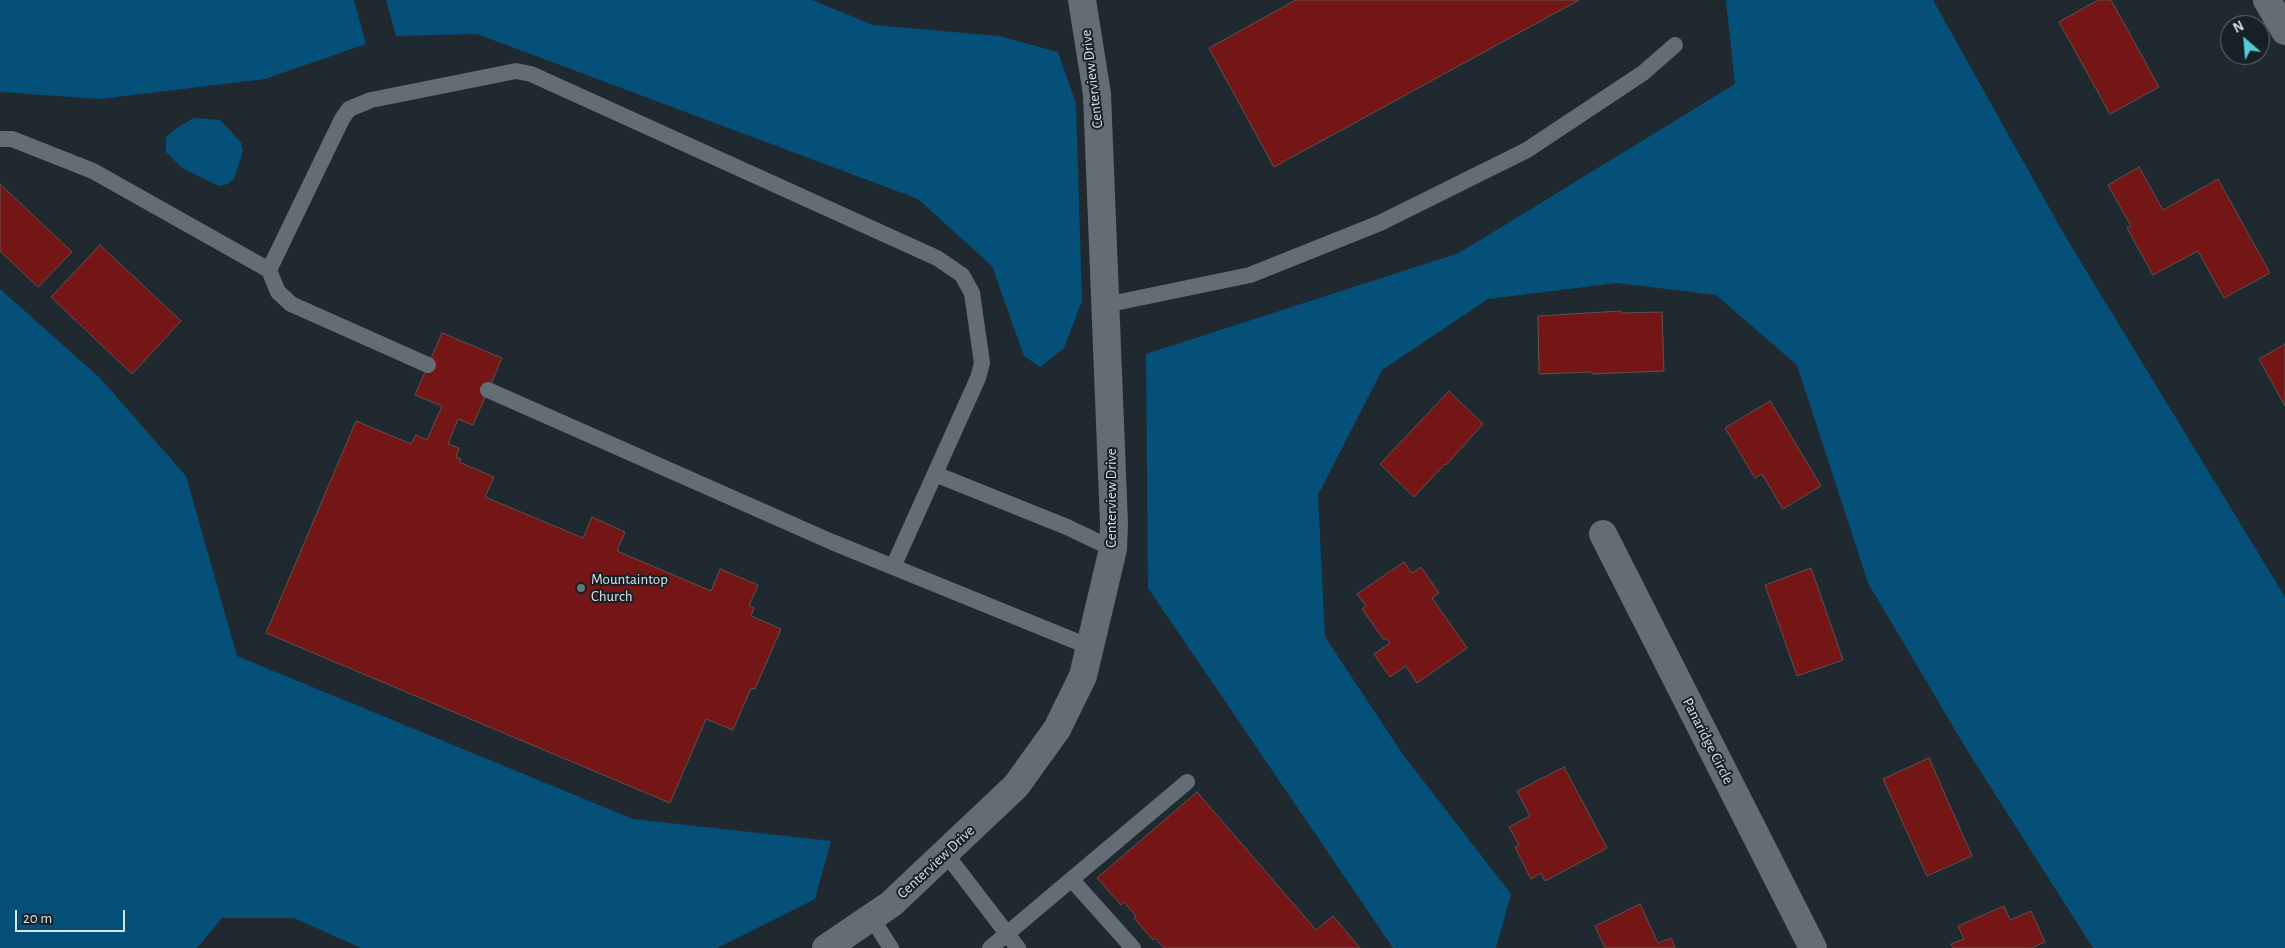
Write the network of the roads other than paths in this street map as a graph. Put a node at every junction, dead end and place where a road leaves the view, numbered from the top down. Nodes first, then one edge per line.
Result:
1 (1082, 0) edge
2 (2267, 0) edge
3 (2285, 31) edge
4 (1675, 45) dead end
5 (0, 139) edge
6 (269, 270) junction
7 (1105, 305) junction
8 (428, 365) dead end
9 (488, 390) dead end
10 (935, 474) junction
11 (1602, 534) dead end
12 (1113, 549) junction
13 (893, 567) junction
14 (1090, 648) junction
15 (1187, 782) dead end
16 (946, 854) junction
17 (1072, 880) junction
18 (872, 917) junction
19 (1007, 934) junction
20 (826, 948) edge
21 (892, 948) edge
22 (990, 948) edge
23 (1018, 948) edge
24 (1133, 948) edge
25 (1813, 948) edge

1 - 7 street, Centerview Drive
2 - 3 street
4 - 7 lane
5 - 6 lane
6 - 8 lane
6 - 10 lane
7 - 12 street, Centerview Drive
9 - 13 lane
10 - 12 lane
10 - 13 lane
11 - 25 street, Panaridge Circle
12 - 14 street, Centerview Drive
13 - 14 lane
14 - 16 street, Centerview Drive
15 - 17 lane
16 - 18 street, Centerview Drive
16 - 19 lane
17 - 19 lane
17 - 24 lane
18 - 20 street, Centerview Drive
18 - 21 lane
19 - 22 lane
19 - 23 lane

